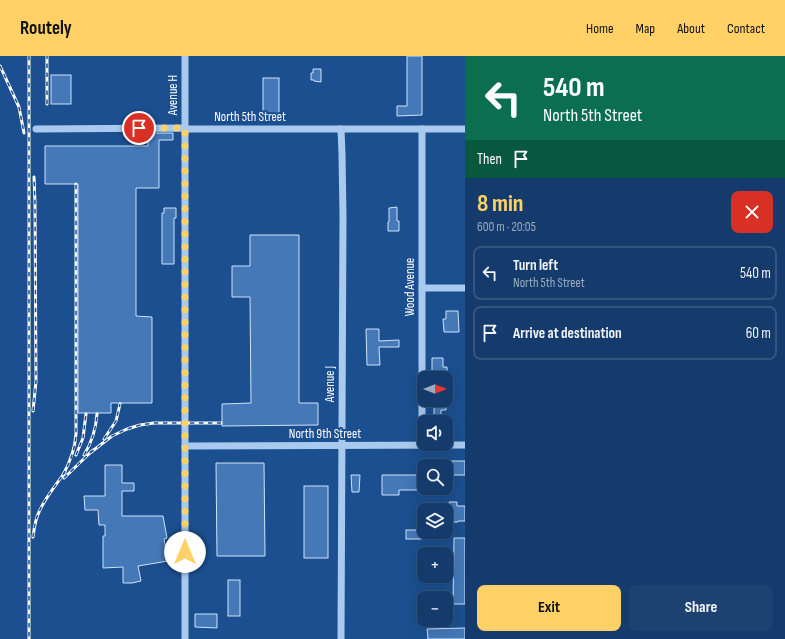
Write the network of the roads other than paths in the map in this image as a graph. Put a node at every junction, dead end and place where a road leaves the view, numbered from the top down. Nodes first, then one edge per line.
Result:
1 (185, 56) edge
2 (36, 129) dead end
3 (185, 129) junction
4 (422, 129) junction
5 (465, 129) edge
6 (341, 130) junction
7 (422, 288) junction
8 (465, 288) edge
9 (422, 415) edge
10 (417, 445) edge
11 (453, 445) edge
12 (465, 445) edge
13 (185, 446) junction
14 (342, 446) junction
15 (185, 639) edge
16 (341, 639) edge

1 - 3 street, Avenue H
2 - 3 street, North 5th Street
3 - 6 street, North 5th Street
3 - 13 street, Avenue H
4 - 5 street, North 5th Street
4 - 6 street, North 5th Street
4 - 7 street, Wood Avenue
6 - 14 street, Avenue J
7 - 8 street
7 - 9 street, Wood Avenue
10 - 14 street, North 9th Street
11 - 12 street, North 9th Street
13 - 14 street, North 9th Street
13 - 15 street, Avenue H
14 - 16 street, Avenue J

